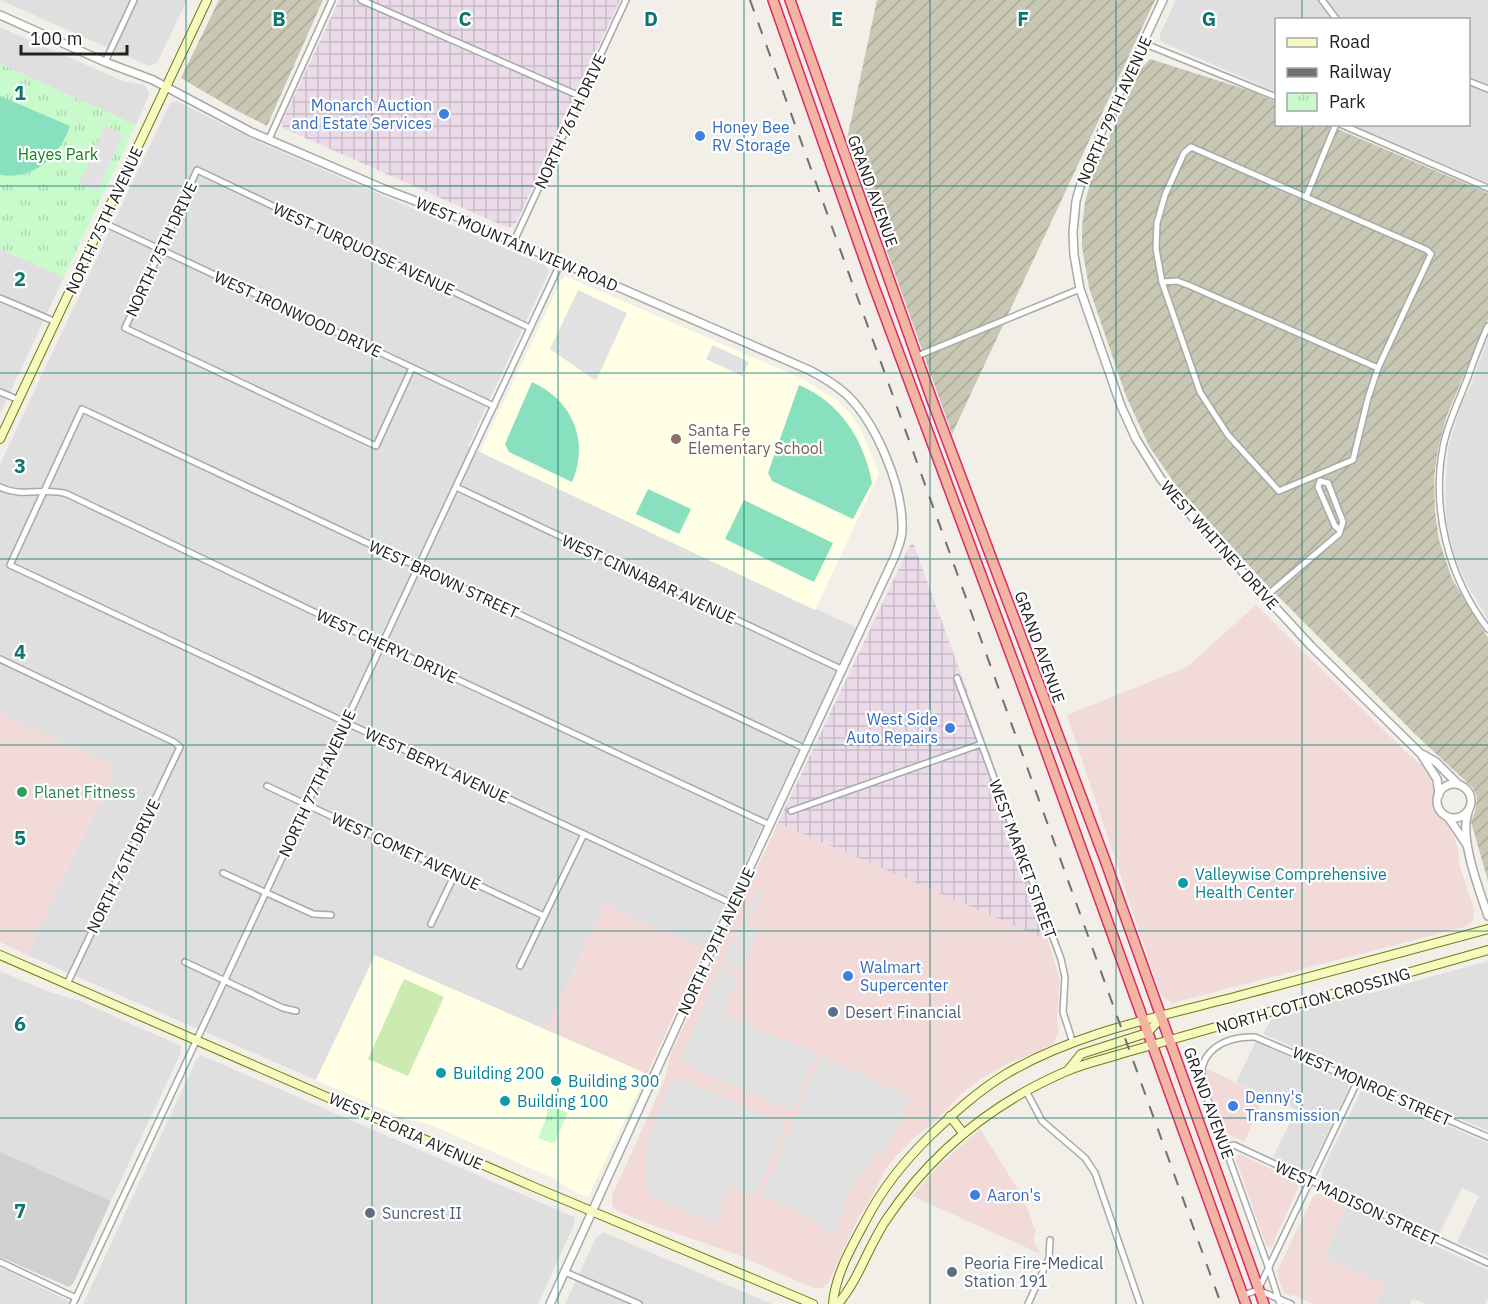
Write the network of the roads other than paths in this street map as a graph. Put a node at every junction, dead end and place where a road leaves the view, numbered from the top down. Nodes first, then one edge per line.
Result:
1 (134, 0) edge
2 (207, 0) edge
3 (332, 0) edge
4 (361, 0) edge
5 (626, 0) edge
6 (773, 0) edge
7 (790, 0) edge
8 (1164, 0) edge
9 (1322, 0) edge
10 (0, 15) edge
11 (1336, 18) edge
12 (1143, 43) junction
13 (105, 62) junction
14 (1470, 82) edge
15 (166, 87) junction
16 (1488, 89) edge
17 (582, 97) junction
18 (1275, 97) edge
19 (1337, 126) edge
20 (1343, 126) edge
21 (269, 139) junction
22 (197, 170) joint
23 (1488, 188) edge
24 (1306, 197) junction
25 (102, 222) junction
26 (1073, 223) joint
27 (514, 242) junction
28 (161, 249) junction
29 (561, 262) junction
30 (1162, 282) junction
31 (1080, 289) junction
32 (0, 298) edge
33 (56, 322) junction
34 (1488, 326) edge
35 (530, 328) junction
36 (916, 356) junction
37 (412, 368) junction
38 (1378, 368) junction
39 (0, 392) edge
40 (19, 400) junction
41 (494, 406) junction
42 (0, 439) edge
43 (1319, 478) junction
44 (456, 487) junction
45 (0, 488) edge
46 (44, 491) junction
47 (1340, 530) junction
48 (418, 567) junction
49 (885, 580) joint
50 (1265, 597) junction
51 (1488, 629) edge
52 (382, 644) junction
53 (0, 659) edge
54 (843, 670) junction
55 (957, 678) dead end
56 (345, 722) junction
57 (981, 744) junction
58 (806, 749) junction
59 (1421, 754) junction
60 (1459, 785) junction
61 (267, 786) dead end
62 (1439, 795) junction
63 (306, 804) junction
64 (791, 811) dead end
65 (1468, 812) junction
66 (1448, 817) junction
67 (770, 825) junction
68 (584, 834) junction
69 (1467, 845) junction
70 (223, 873) dead end
71 (455, 874) junction
72 (265, 892) junction
73 (733, 904) junction
74 (331, 915) dead end
75 (544, 916) junction
76 (1488, 916) edge
77 (431, 924) dead end
78 (1488, 929) edge
79 (1488, 950) edge
80 (0, 955) edge
81 (185, 962) dead end
82 (520, 966) dead end
83 (224, 980) junction
84 (67, 984) junction
85 (296, 1011) dead end
86 (1162, 1017) junction
87 (1142, 1022) junction
88 (1147, 1033) junction
89 (196, 1040) junction
90 (1170, 1041) junction
91 (1073, 1043) junction
92 (1151, 1046) junction
93 (1068, 1070) junction
94 (1358, 1080) junction
95 (1026, 1091) junction
96 (950, 1116) junction
97 (963, 1133) junction
98 (1488, 1137) edge
99 (1226, 1147) junction
100 (1310, 1182) junction
101 (593, 1212) junction
102 (1050, 1240) dead end
103 (0, 1262) edge
104 (1488, 1263) edge
105 (1269, 1269) junction
106 (565, 1272) junction
107 (1258, 1290) junction
108 (76, 1298) junction
109 (1244, 1300) edge
110 (1279, 1301) edge
111 (73, 1304) edge
112 (550, 1304) edge
113 (639, 1304) edge
114 (813, 1304) edge
115 (832, 1304) edge
116 (838, 1304) edge
117 (1028, 1304) edge
118 (1140, 1304) edge
119 (1264, 1304) edge
120 (1291, 1304) edge

1 - 13 street
2 - 15 main road, NORTH 75TH AVENUE
3 - 21 street
4 - 17 street
5 - 17 street, NORTH 76TH DRIVE
6 - 87 highway, GRAND AVENUE
7 - 36 highway, GRAND AVENUE
8 - 12 street, NORTH 79TH AVENUE
9 - 11 street
10 - 13 street, WEST MOUNTAIN VIEW ROAD
12 - 18 street
12 - 26 street, NORTH 79TH AVENUE
13 - 15 street, WEST MOUNTAIN VIEW ROAD
14 - 16 street
15 - 21 street, WEST MOUNTAIN VIEW ROAD
15 - 25 main road, NORTH 75TH AVENUE
17 - 27 street, NORTH 76TH DRIVE
19 - 24 street
20 - 23 street
21 - 27 street, WEST MOUNTAIN VIEW ROAD
22 - 28 street, NORTH 75TH DRIVE
22 - 35 street, WEST TURQUOISE AVENUE
24 - 30 street
24 - 38 street
25 - 28 street, WEST IRONWOOD DRIVE
25 - 33 main road, NORTH 75TH AVENUE
26 - 31 street, WEST WHITNEY DRIVE
27 - 29 street, WEST MOUNTAIN VIEW ROAD
28 - 37 street, WEST IRONWOOD DRIVE
28 - 37 street, NORTH 75TH DRIVE
29 - 35 street, NORTH 77TH AVENUE
29 - 49 street, WEST MOUNTAIN VIEW ROAD
30 - 38 street
30 - 43 street
31 - 36 street
31 - 50 street, WEST WHITNEY DRIVE
32 - 33 street
33 - 40 main road, NORTH 75TH AVENUE
34 - 51 street
35 - 41 street, NORTH 77TH AVENUE
36 - 86 highway, GRAND AVENUE
37 - 41 street, WEST IRONWOOD DRIVE
38 - 43 street
39 - 40 street
40 - 42 main road, NORTH 75TH AVENUE
41 - 44 street, NORTH 77TH AVENUE
43 - 47 street
43 - 47 street
44 - 48 street, NORTH 77TH AVENUE
44 - 54 street, WEST CINNABAR AVENUE
45 - 46 street, WEST CHERYL DRIVE
46 - 48 street, WEST BROWN STREET
46 - 52 street, WEST CHERYL DRIVE
46 - 56 street, WEST BERYL AVENUE
47 - 50 street
48 - 52 street, NORTH 77TH AVENUE
48 - 58 street, WEST BROWN STREET
49 - 54 street, NORTH 79TH AVENUE
50 - 59 street, WEST WHITNEY DRIVE
52 - 56 street, NORTH 77TH AVENUE
52 - 67 street, WEST CHERYL DRIVE
53 - 84 street, NORTH 76TH DRIVE
54 - 58 street, NORTH 79TH AVENUE
55 - 57 street, WEST MARKET STREET
56 - 63 street, NORTH 77TH AVENUE
56 - 68 street, WEST BERYL AVENUE
57 - 64 street
57 - 91 street, WEST MARKET STREET
58 - 67 street, NORTH 79TH AVENUE
59 - 60 street, WEST WHITNEY DRIVE
59 - 62 street, WEST WHITNEY DRIVE
60 - 62 street
60 - 65 street, WEST WHITNEY DRIVE
61 - 63 street, WEST COMET AVENUE
62 - 66 street, WEST WHITNEY DRIVE
63 - 71 street, WEST COMET AVENUE
63 - 72 street, NORTH 77TH AVENUE
65 - 66 street
65 - 69 street, WEST WHITNEY DRIVE
66 - 69 street, WEST WHITNEY DRIVE
67 - 73 street, NORTH 79TH AVENUE
68 - 73 street, WEST BERYL AVENUE
68 - 75 street
69 - 76 street, WEST WHITNEY DRIVE
70 - 72 street
71 - 75 street, WEST COMET AVENUE
71 - 77 street
72 - 74 street
72 - 83 street, NORTH 77TH AVENUE
73 - 101 street, NORTH 79TH AVENUE
75 - 82 street
78 - 86 main road, NORTH COTTON CROSSING
79 - 90 main road, NORTH COTTON CROSSING
80 - 84 main road, WEST PEORIA AVENUE
81 - 83 street
83 - 85 street
83 - 89 street, NORTH 77TH AVENUE
84 - 89 main road, WEST PEORIA AVENUE
86 - 87 main road, NORTH COTTON CROSSING
86 - 88 main road, NORTH COTTON CROSSING
86 - 90 highway, GRAND AVENUE
87 - 88 highway, GRAND AVENUE
87 - 91 main road, NORTH COTTON CROSSING
88 - 92 highway, GRAND AVENUE
88 - 93 main road, NORTH COTTON CROSSING
89 - 101 main road, WEST PEORIA AVENUE
89 - 108 street, NORTH 77TH AVENUE
90 - 92 main road, NORTH COTTON CROSSING
90 - 107 highway, GRAND AVENUE
91 - 96 main road, NORTH COTTON CROSSING
92 - 93 main road, NORTH COTTON CROSSING
92 - 109 highway, GRAND AVENUE
93 - 95 main road, NORTH COTTON CROSSING
94 - 98 street, WEST MONROE STREET
94 - 99 street, WEST MONROE STREET
94 - 100 street
95 - 97 main road, NORTH COTTON CROSSING
95 - 118 street
96 - 97 main road
96 - 115 main road, NORTH COTTON CROSSING
97 - 116 main road, NORTH COTTON CROSSING
99 - 100 street, WEST MADISON STREET
99 - 105 street
100 - 104 street, WEST MADISON STREET
100 - 105 street
101 - 106 street, NORTH 79TH AVENUE
101 - 114 main road, WEST PEORIA AVENUE
102 - 117 street
103 - 108 street
105 - 107 street
105 - 110 street
106 - 112 street, NORTH 79TH AVENUE
106 - 113 street
107 - 109 street
107 - 110 street
107 - 119 highway, GRAND AVENUE
108 - 111 street, NORTH 77TH AVENUE
110 - 120 street

